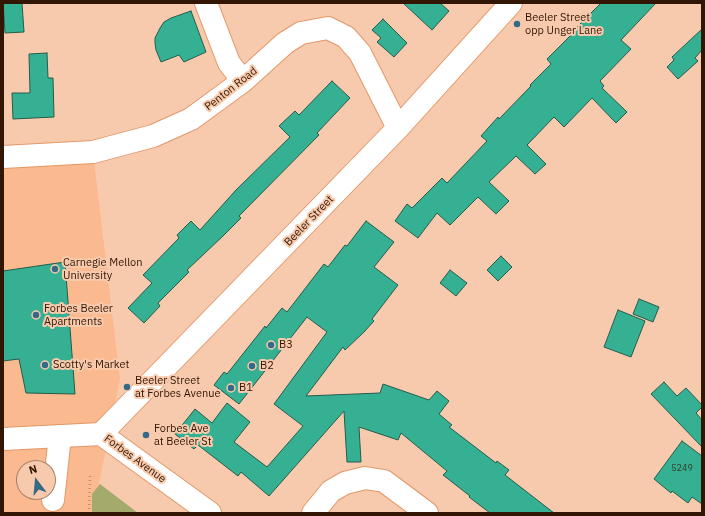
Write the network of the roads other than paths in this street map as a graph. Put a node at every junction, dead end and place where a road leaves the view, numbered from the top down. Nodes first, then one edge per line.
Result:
1 (206, 3) edge
2 (504, 5) edge
3 (243, 81) junction
4 (398, 128) junction
5 (3, 157) edge
6 (101, 434) junction
7 (60, 436) junction
8 (3, 440) edge
9 (56, 473) edge
10 (210, 513) edge
11 (314, 513) edge
12 (427, 513) edge

1 - 3 street
2 - 4 street, Beeler Street
3 - 4 street, Penton Road
3 - 5 street, Penton Road
4 - 6 street, Beeler Street
6 - 7 street, Forbes Avenue
6 - 10 street, Forbes Avenue
7 - 8 street, Forbes Avenue
7 - 9 street
11 - 12 street

